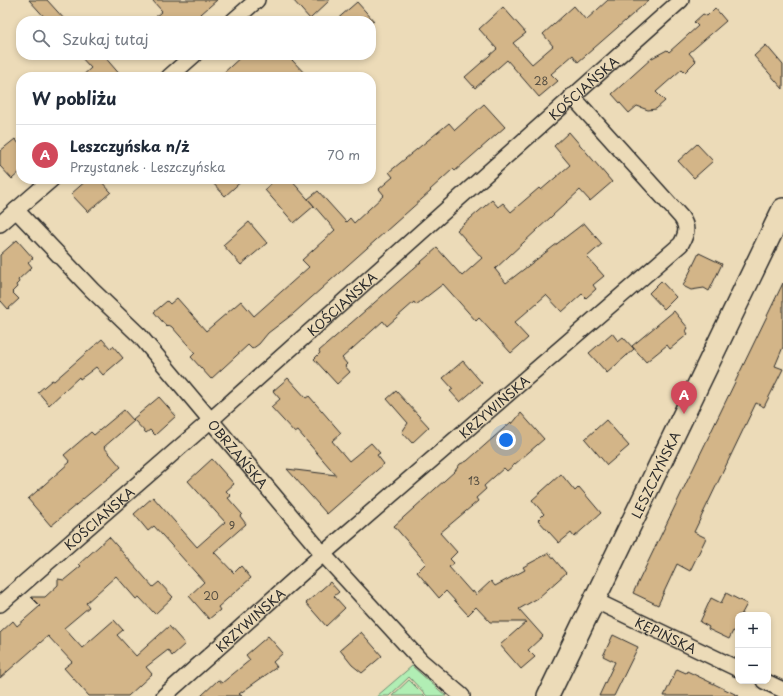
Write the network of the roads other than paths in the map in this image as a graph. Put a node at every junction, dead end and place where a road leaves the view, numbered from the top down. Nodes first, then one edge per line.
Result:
1 (257, 0) edge
2 (681, 0) edge
3 (239, 16) edge
4 (188, 60) edge
5 (175, 72) edge
6 (572, 96) junction
7 (46, 184) edge
8 (783, 209) edge
9 (16, 210) junction
10 (0, 224) edge
11 (211, 419) junction
12 (323, 554) junction
13 (594, 600) junction
14 (0, 604) edge
15 (735, 668) edge
16 (770, 684) edge
17 (783, 690) edge
18 (164, 696) edge
19 (462, 696) edge
20 (548, 696) edge

1 - 3 street
2 - 6 street, KOŚCIAŃSKA
4 - 5 street
6 - 11 street, KOŚCIAŃSKA
6 - 12 street, KRZYWIŃSKA
7 - 9 street
8 - 13 street, LESZCZYŃSKA
9 - 10 street
9 - 11 street, OBRZAŃSKA
11 - 12 street, OBRZAŃSKA
11 - 14 street, KOŚCIAŃSKA
12 - 18 street, KRZYWIŃSKA
12 - 19 street, OBRZAŃSKA
13 - 15 street, KĘPIŃSKA
13 - 20 street, LESZCZYŃSKA
16 - 17 street

